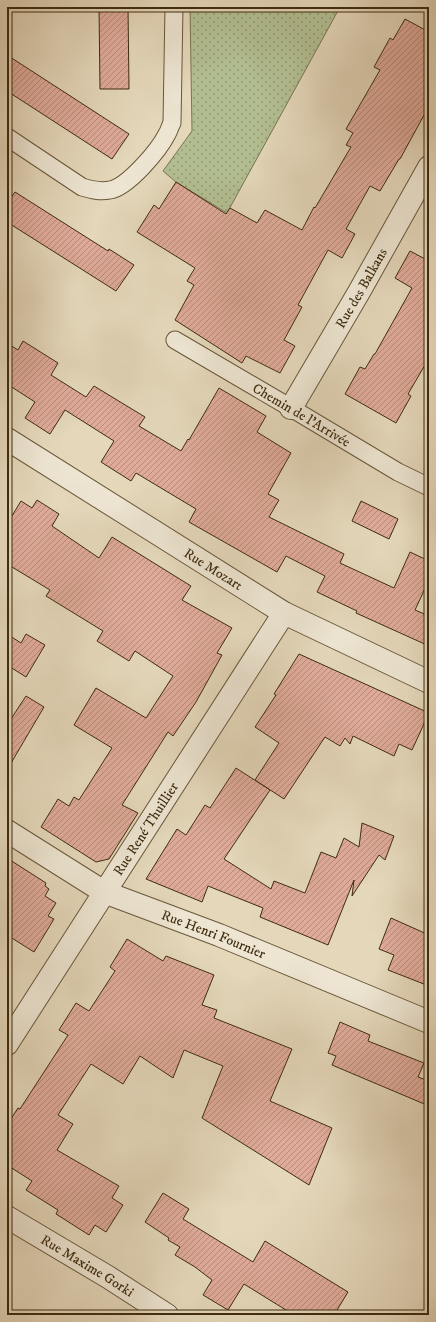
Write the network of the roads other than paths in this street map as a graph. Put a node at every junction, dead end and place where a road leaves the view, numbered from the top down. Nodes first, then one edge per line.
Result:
1 (174, 7) edge
2 (7, 137) edge
3 (429, 167) edge
4 (175, 340) dead end
5 (291, 408) junction
6 (7, 439) edge
7 (429, 487) edge
8 (284, 613) junction
9 (429, 682) edge
10 (7, 831) edge
11 (104, 892) junction
12 (429, 1022) edge
13 (7, 1044) edge
14 (7, 1217) edge
15 (167, 1315) edge

1 - 2 lane
3 - 5 street, Rue des Balkans
4 - 5 lane, Chemin de l'Arrivée
5 - 7 lane, Chemin de l'Arrivée
6 - 8 street, Rue Mozart
8 - 9 street, Rue Mozart
8 - 11 street, Rue René Thuillier
10 - 11 street, Rue Henri Fournier
11 - 12 street, Rue Henri Fournier
11 - 13 street, Rue René Thuillier
14 - 15 street, Rue Maxime Gorki

